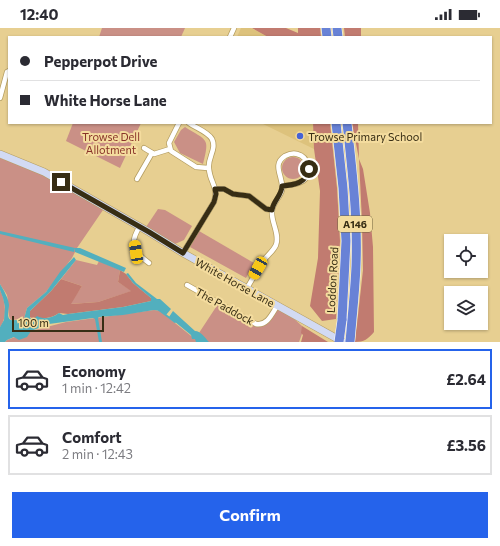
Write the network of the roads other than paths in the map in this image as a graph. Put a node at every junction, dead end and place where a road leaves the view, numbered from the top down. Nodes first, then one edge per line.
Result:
1 (8, 72) edge
2 (0, 98) edge
3 (178, 124) edge
4 (191, 124) edge
5 (336, 124) edge
6 (346, 124) edge
7 (144, 148) dead end
8 (170, 149) junction
9 (152, 153) junction
10 (0, 154) edge
11 (208, 168) junction
12 (137, 179) dead end
13 (282, 186) junction
14 (215, 189) junction
15 (272, 210) junction
16 (140, 226) junction
17 (183, 253) junction
18 (149, 263) dead end
19 (188, 285) dead end
20 (247, 288) junction
21 (277, 306) junction
22 (339, 342) edge
23 (343, 342) edge
24 (350, 342) edge

1 - 2 street
3 - 8 street
4 - 11 street
5 - 22 highway, Loddon Road / A146, bridge
6 - 24 highway, Loddon Road / A146
7 - 9 street
8 - 9 street
8 - 11 street
9 - 12 street
10 - 16 street, White Horse Lane
11 - 14 street
13 - 13 street
13 - 15 street
14 - 15 street
14 - 17 street
15 - 20 street
16 - 17 street, White Horse Lane
16 - 18 street
17 - 20 street, White Horse Lane
19 - 21 street, The Paddock
20 - 21 street, White Horse Lane
21 - 23 street, White Horse Lane

